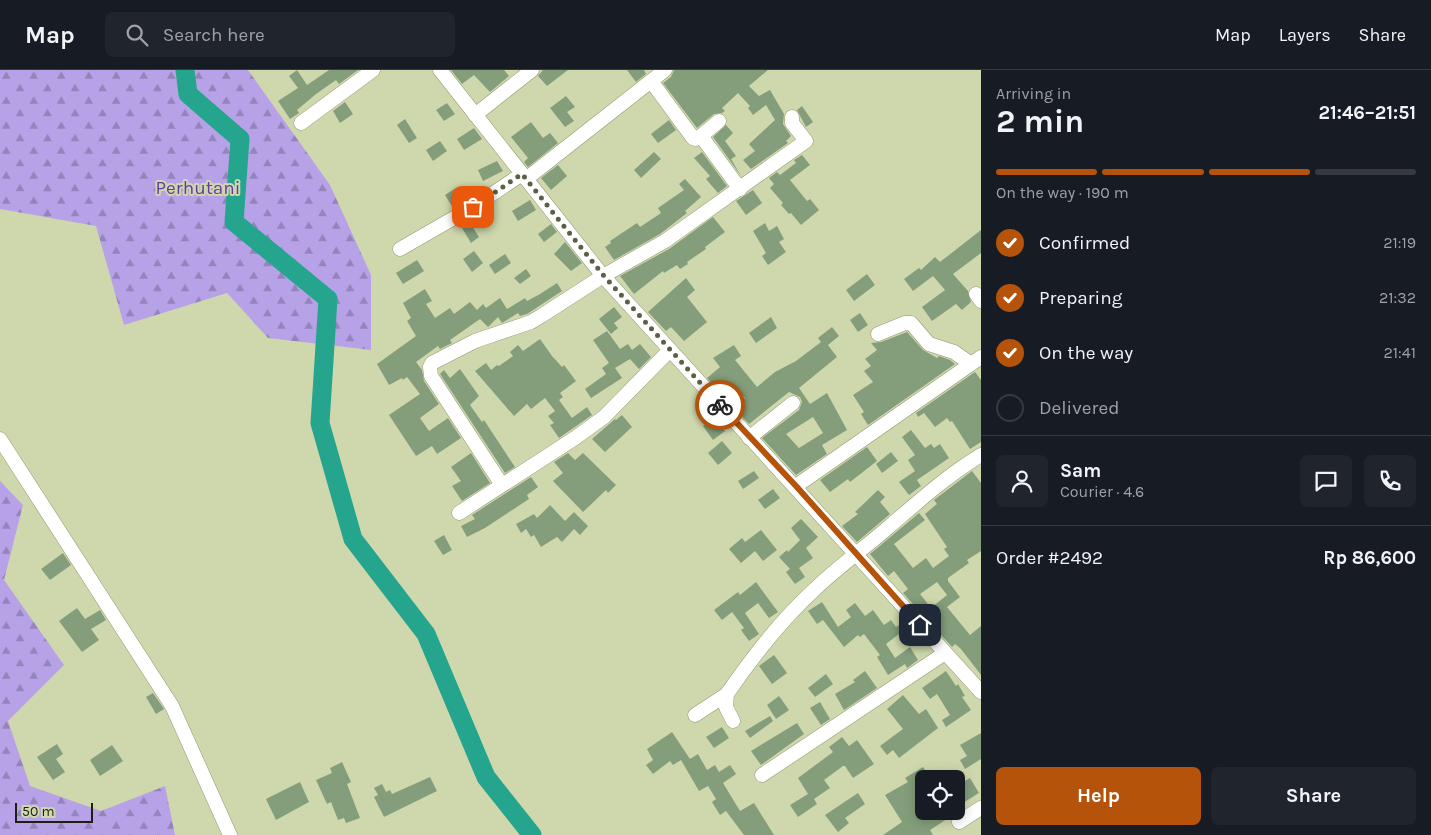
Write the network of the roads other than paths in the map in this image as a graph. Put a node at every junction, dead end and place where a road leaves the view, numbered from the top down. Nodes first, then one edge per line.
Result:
1 (374, 70) edge
2 (440, 70) edge
3 (532, 70) edge
4 (665, 70) edge
5 (651, 81) junction
6 (475, 115) junction
7 (792, 117) dead end
8 (719, 120) dead end
9 (301, 123) dead end
10 (701, 136) junction
11 (524, 176) junction
12 (740, 189) junction
13 (400, 249) dead end
14 (604, 276) junction
15 (878, 334) dead end
16 (670, 350) junction
17 (976, 360) edge
18 (793, 403) dead end
19 (749, 438) junction
20 (0, 439) edge
21 (981, 455) edge
22 (502, 485) junction
23 (796, 486) junction
24 (459, 513) dead end
25 (855, 554) junction
26 (945, 653) junction
27 (981, 692) edge
28 (727, 694) junction
29 (695, 715) dead end
30 (733, 720) dead end
31 (762, 776) dead end
32 (981, 808) edge
33 (959, 822) dead end
34 (230, 835) edge

1 - 9 street
2 - 6 street
3 - 6 street
4 - 5 street
5 - 10 street
5 - 11 street
6 - 11 street
7 - 12 street
8 - 10 street
10 - 12 street
11 - 13 street
11 - 14 street
12 - 14 street
14 - 16 street
14 - 22 street
15 - 17 street
16 - 19 street
16 - 22 street
17 - 23 street
18 - 19 street
19 - 23 street
20 - 34 street
21 - 25 street
22 - 24 street
23 - 25 street
25 - 26 street
25 - 28 street
26 - 27 street
26 - 31 street
28 - 29 street
28 - 30 street
32 - 33 street

